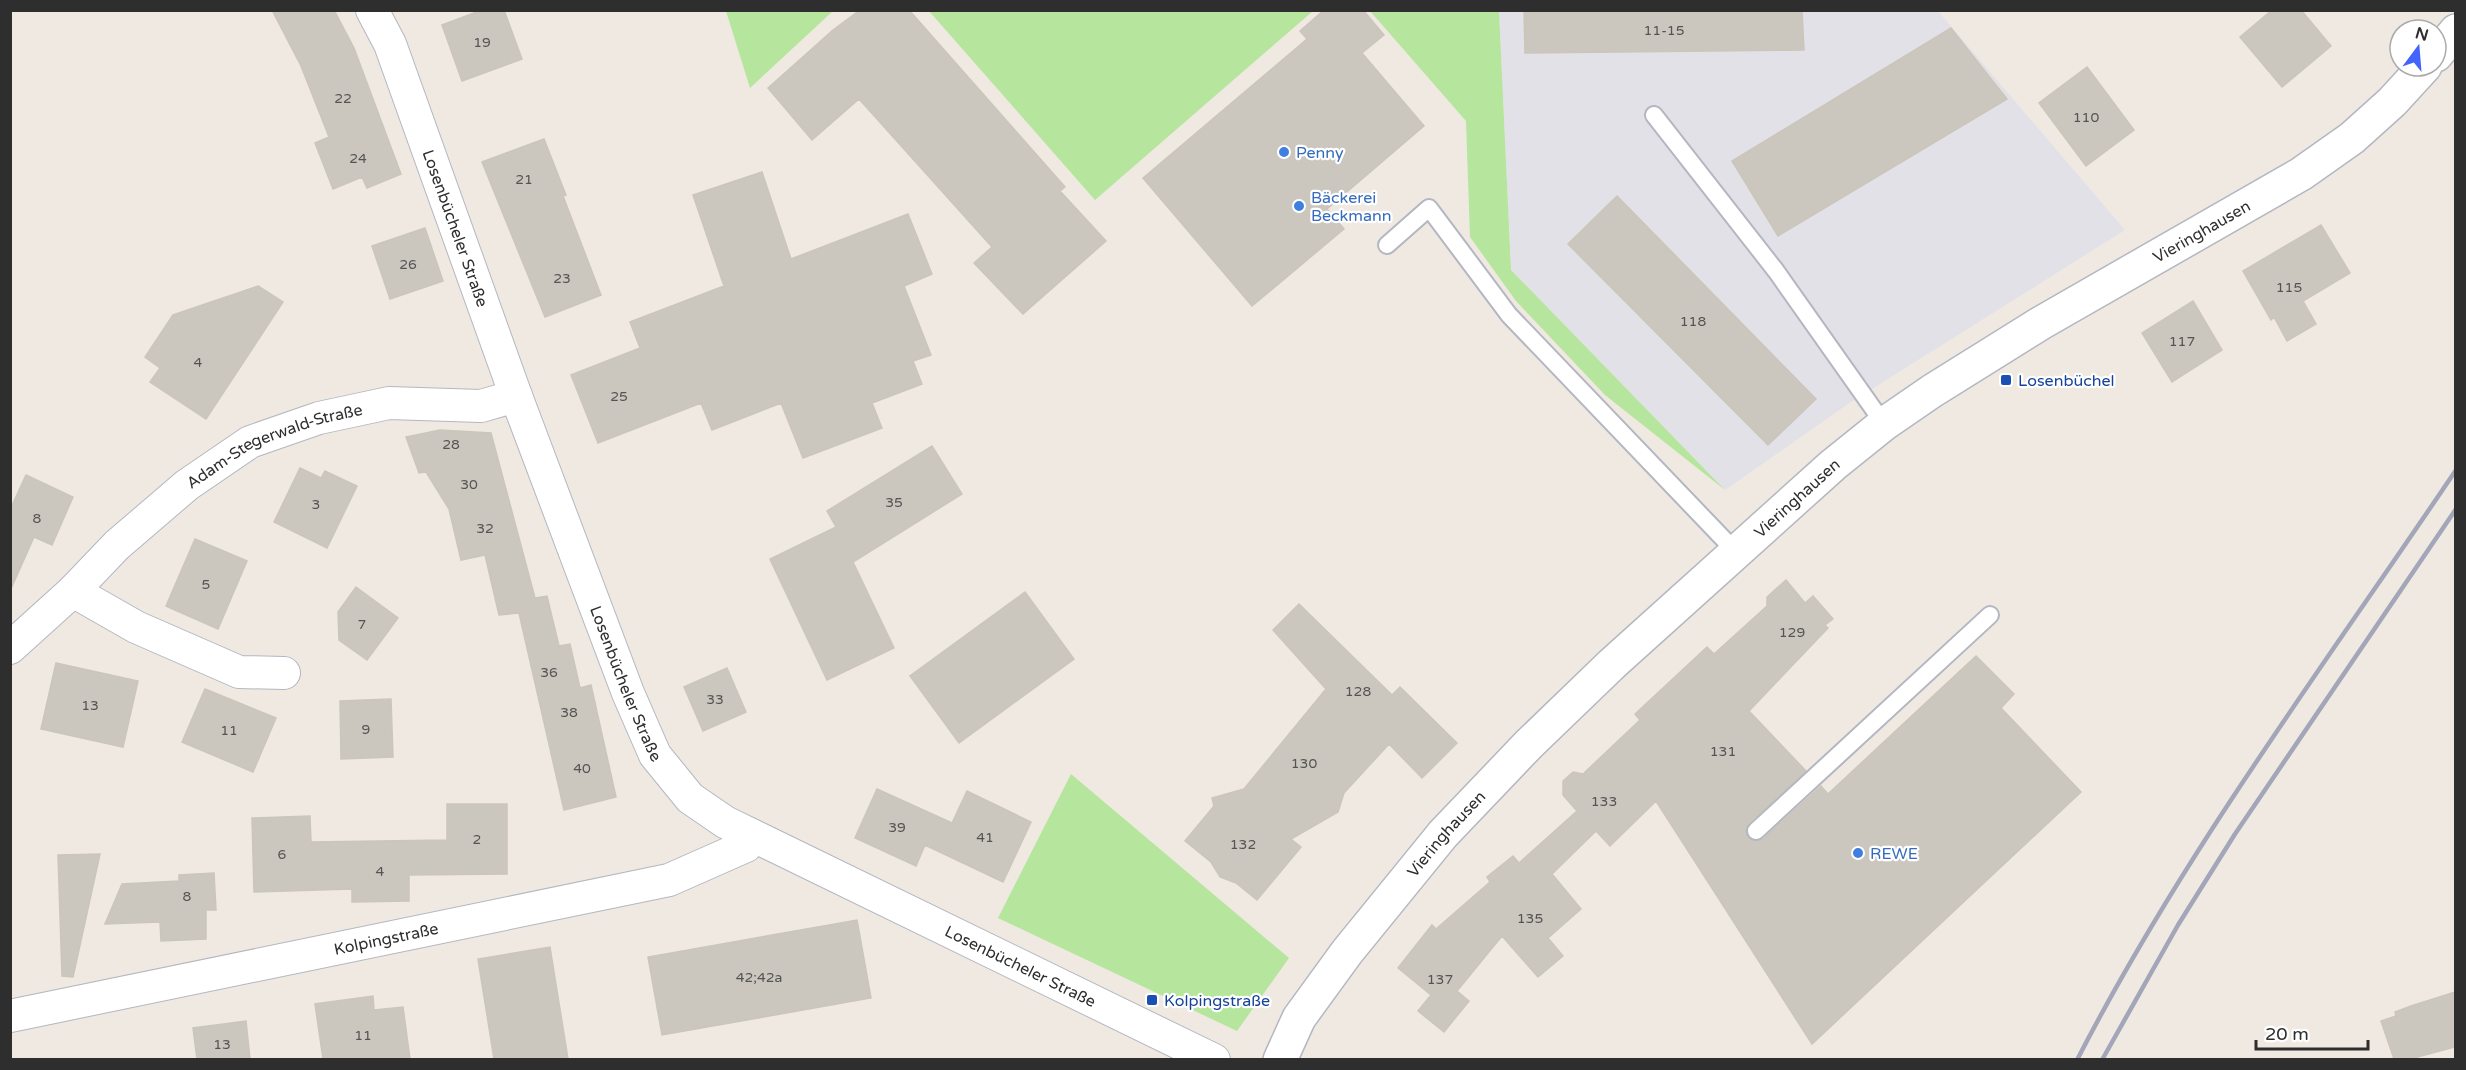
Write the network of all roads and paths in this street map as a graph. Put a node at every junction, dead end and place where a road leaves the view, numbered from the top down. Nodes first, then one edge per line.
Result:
1 (372, 10) edge
2 (2415, 78) edge
3 (1654, 115) dead end
4 (1387, 245) dead end
5 (516, 396) junction
6 (1884, 424) junction
7 (1736, 552) junction
8 (73, 591) junction
9 (1990, 615) dead end
10 (10, 648) edge
11 (284, 673) dead end
12 (1756, 831) dead end
13 (749, 834) junction
14 (10, 1016) edge
15 (1214, 1059) edge
16 (1280, 1059) edge

1 - 5 street, Losenbücheler Straße
2 - 6 main road, Vieringhausen
3 - 6 lane
4 - 7 lane
5 - 8 street, Adam-Stegerwald-Straße
5 - 13 street, Losenbücheler Straße
6 - 7 main road, Vieringhausen
7 - 16 main road, Vieringhausen
8 - 10 street, Adam-Stegerwald-Straße
8 - 11 street
9 - 12 lane
13 - 14 street, Kolpingstraße
13 - 15 street, Losenbücheler Straße

